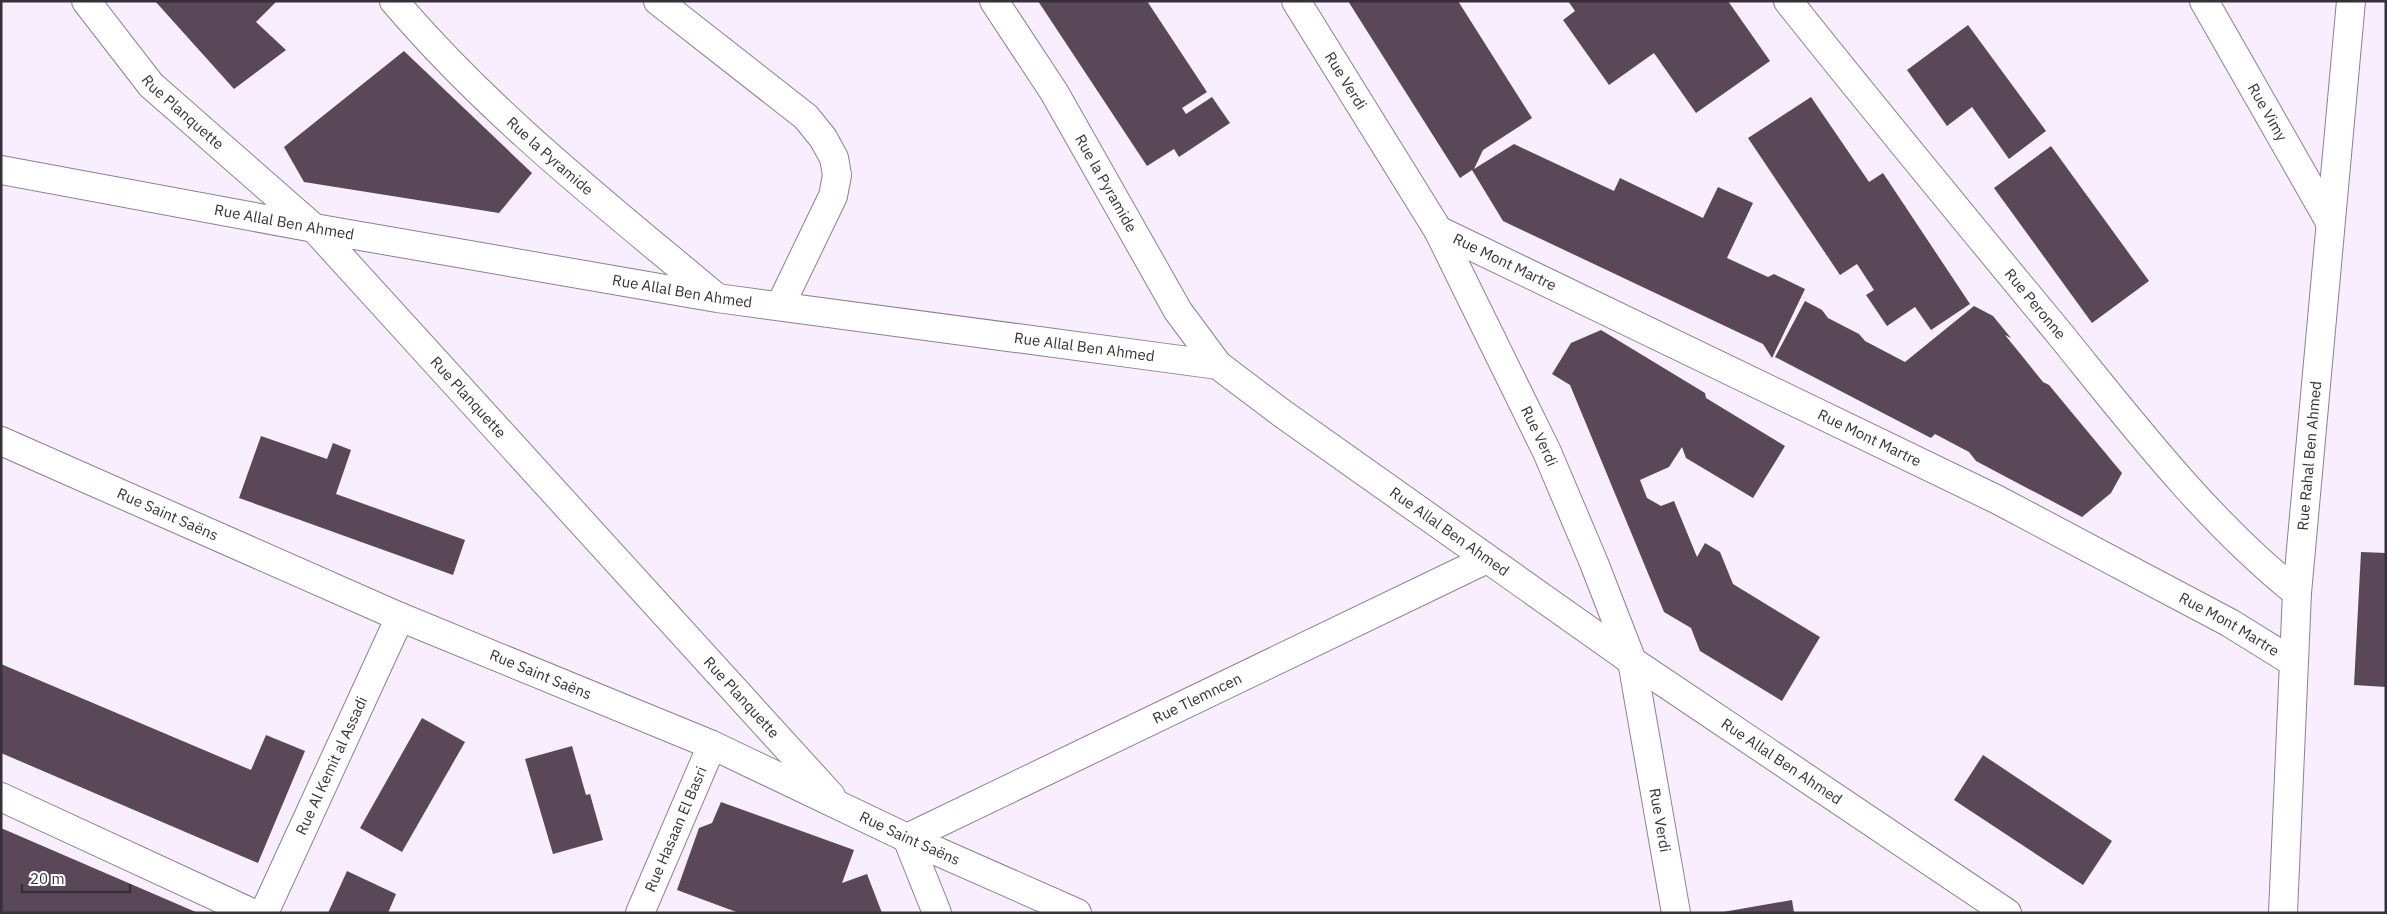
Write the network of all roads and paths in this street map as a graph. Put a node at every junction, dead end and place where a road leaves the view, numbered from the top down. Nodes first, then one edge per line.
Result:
1 (86, 1) edge
2 (394, 1) edge
3 (658, 1) edge
4 (994, 1) edge
5 (1296, 1) edge
6 (1788, 1) edge
7 (2204, 1) edge
8 (2351, 1) edge
9 (1, 170) edge
10 (2330, 222) junction
11 (314, 228) junction
12 (1438, 230) junction
13 (717, 298) junction
14 (780, 306) junction
15 (1218, 365) junction
16 (1, 441) edge
17 (1487, 559) junction
18 (2297, 593) junction
19 (400, 617) junction
20 (1632, 661) junction
21 (2293, 662) junction
22 (712, 745) junction
23 (1, 797) edge
24 (841, 807) junction
25 (907, 838) junction
26 (252, 913) edge
27 (264, 913) edge
28 (640, 913) edge
29 (937, 913) edge
30 (1076, 913) edge
31 (1676, 913) edge
32 (2007, 913) edge
33 (2283, 913) edge

1 - 11 street, Rue Planquette
2 - 13 street, Rue la Pyramide
3 - 14 street
4 - 15 street, Rue la Pyramide
5 - 12 street, Rue Verdi
6 - 18 street, Rue Peronne
7 - 10 street, Rue Vimy
8 - 10 street, Rue Rahal Ben Ahmed
9 - 11 street, Rue Allal Ben Ahmed
10 - 18 street, Rue Rahal Ben Ahmed
11 - 13 street, Rue Allal Ben Ahmed
11 - 24 street, Rue Planquette
12 - 20 street, Rue Verdi
12 - 21 street, Rue Mont Martre
13 - 14 street, Rue Allal Ben Ahmed
14 - 15 street, Rue Allal Ben Ahmed
15 - 17 street, Rue Allal Ben Ahmed
16 - 19 street, Rue Saint Saëns
17 - 20 street, Rue Allal Ben Ahmed
17 - 25 street, Rue Tlemncen
18 - 21 street, Rue Rahal Ben Ahmed
19 - 22 street, Rue Saint Saëns
19 - 27 street, Rue Al Kemit al Assadi
20 - 31 street, Rue Verdi
20 - 32 street, Rue Allal Ben Ahmed
21 - 33 street, Rue Rahal Ben Ahmed
22 - 24 street, Rue Saint Saëns
22 - 28 street, Rue Hasaan El Basri
23 - 26 street
24 - 25 street, Rue Saint Saëns
25 - 29 street
25 - 30 street, Rue Saint Saëns

